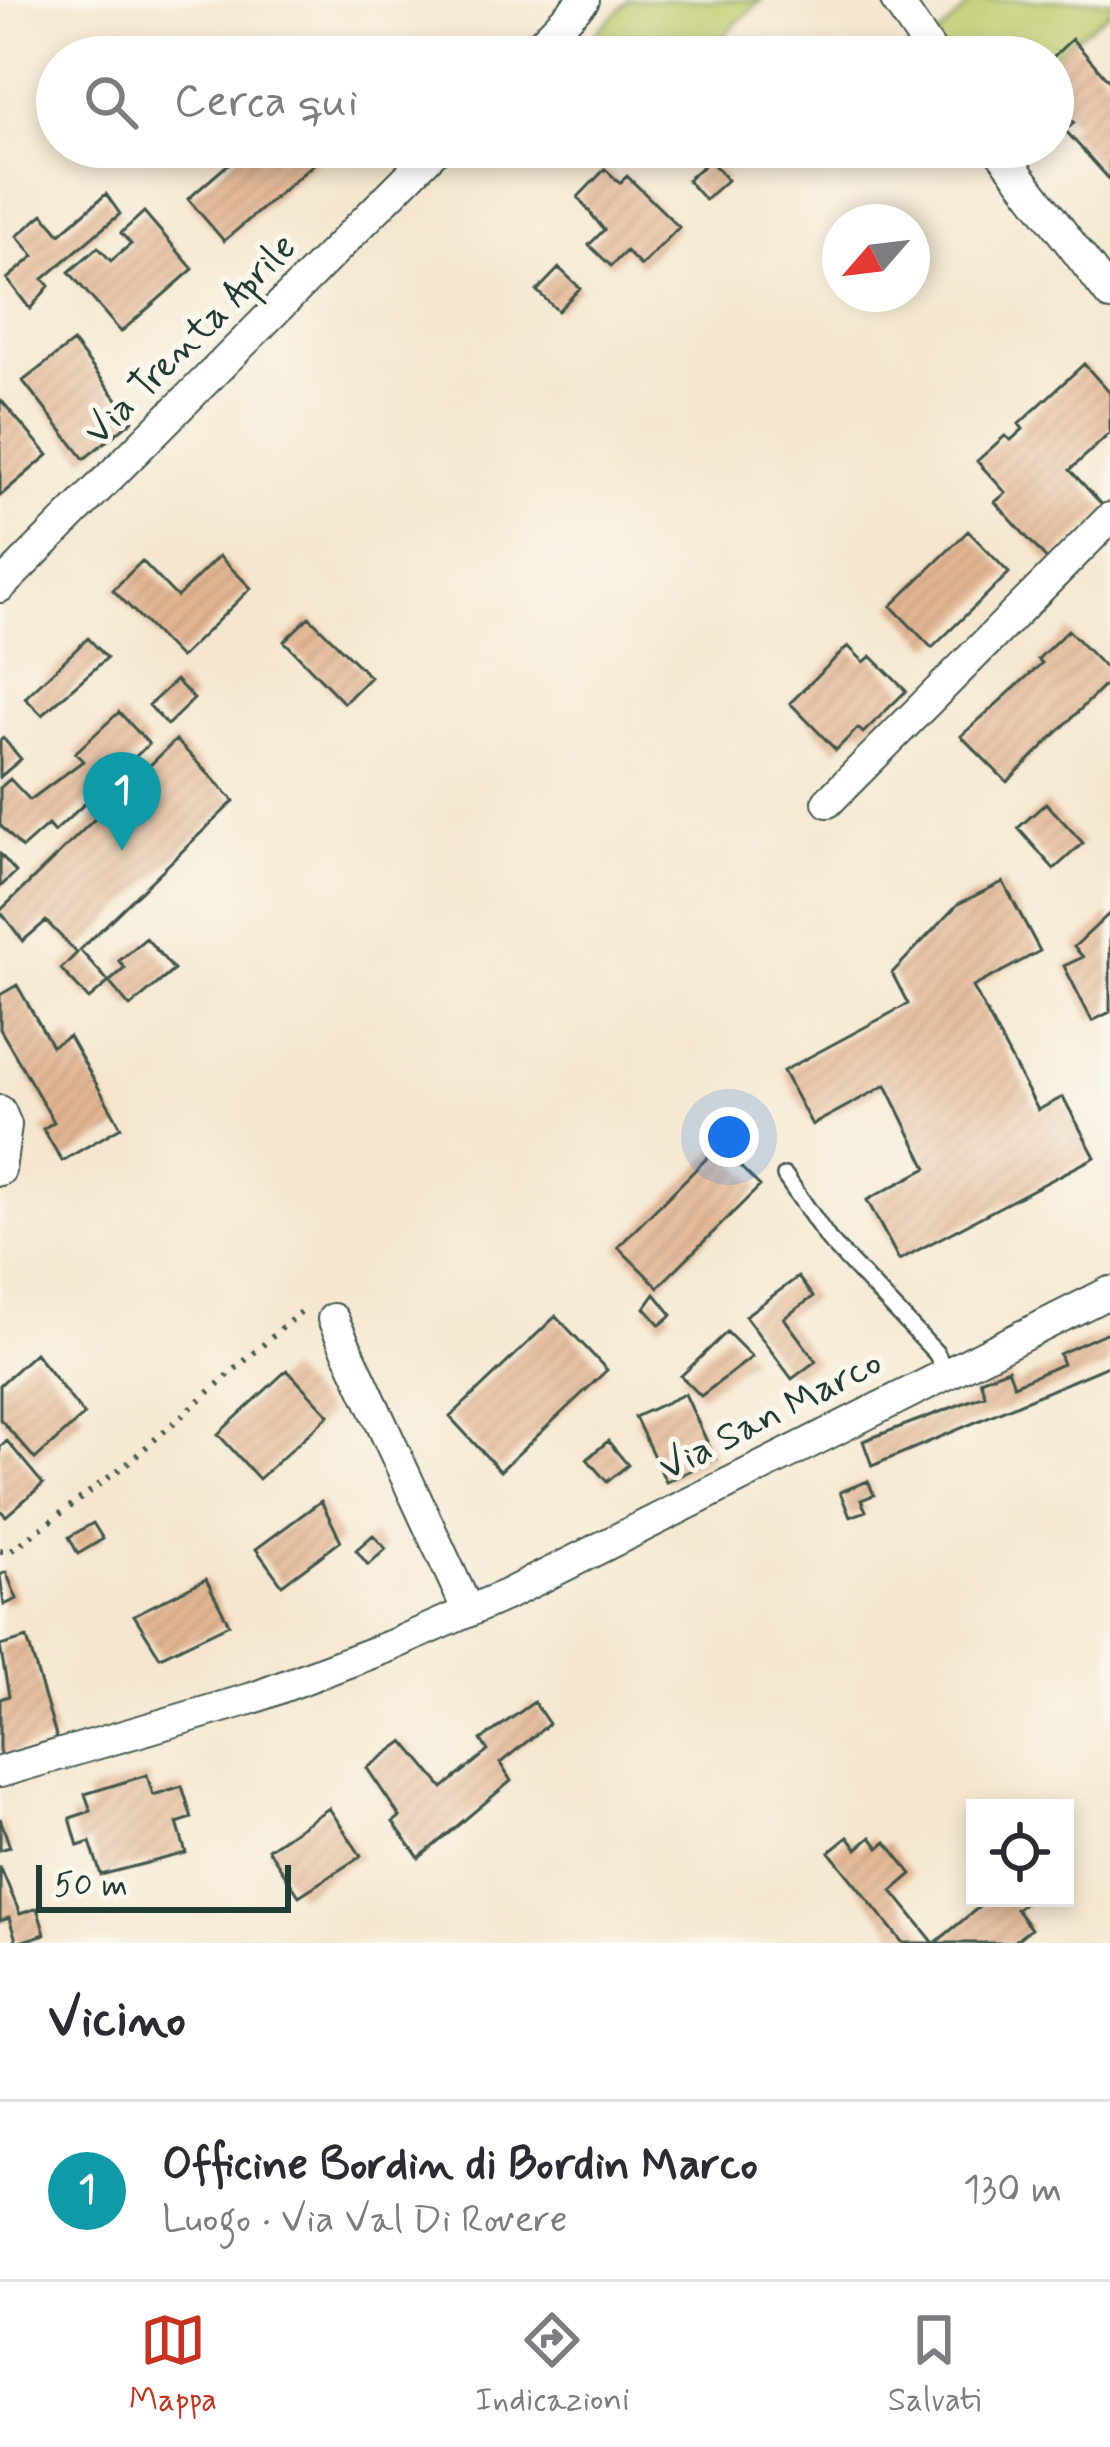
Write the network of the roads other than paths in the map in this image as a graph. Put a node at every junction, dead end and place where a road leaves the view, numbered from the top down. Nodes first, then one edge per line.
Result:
1 (584, 0) edge
2 (896, 0) edge
3 (548, 36) edge
4 (921, 36) edge
5 (417, 168) edge
6 (1013, 168) edge
7 (1110, 295) edge
8 (1110, 518) edge
9 (0, 587) edge
10 (828, 802) dead end
11 (0, 1111) edge
12 (0, 1170) edge
13 (785, 1176) dead end
14 (1110, 1292) edge
15 (324, 1309) road end
16 (946, 1372) junction
17 (468, 1611) junction
18 (0, 1772) edge

1 - 3 street
2 - 4 street
5 - 9 street, Via Trenta Aprile
6 - 7 street
8 - 10 street
11 - 12 street
13 - 16 lane
14 - 16 street, Via San Marco
15 - 17 street
16 - 17 street, Via San Marco
17 - 18 street, Via San Marco

